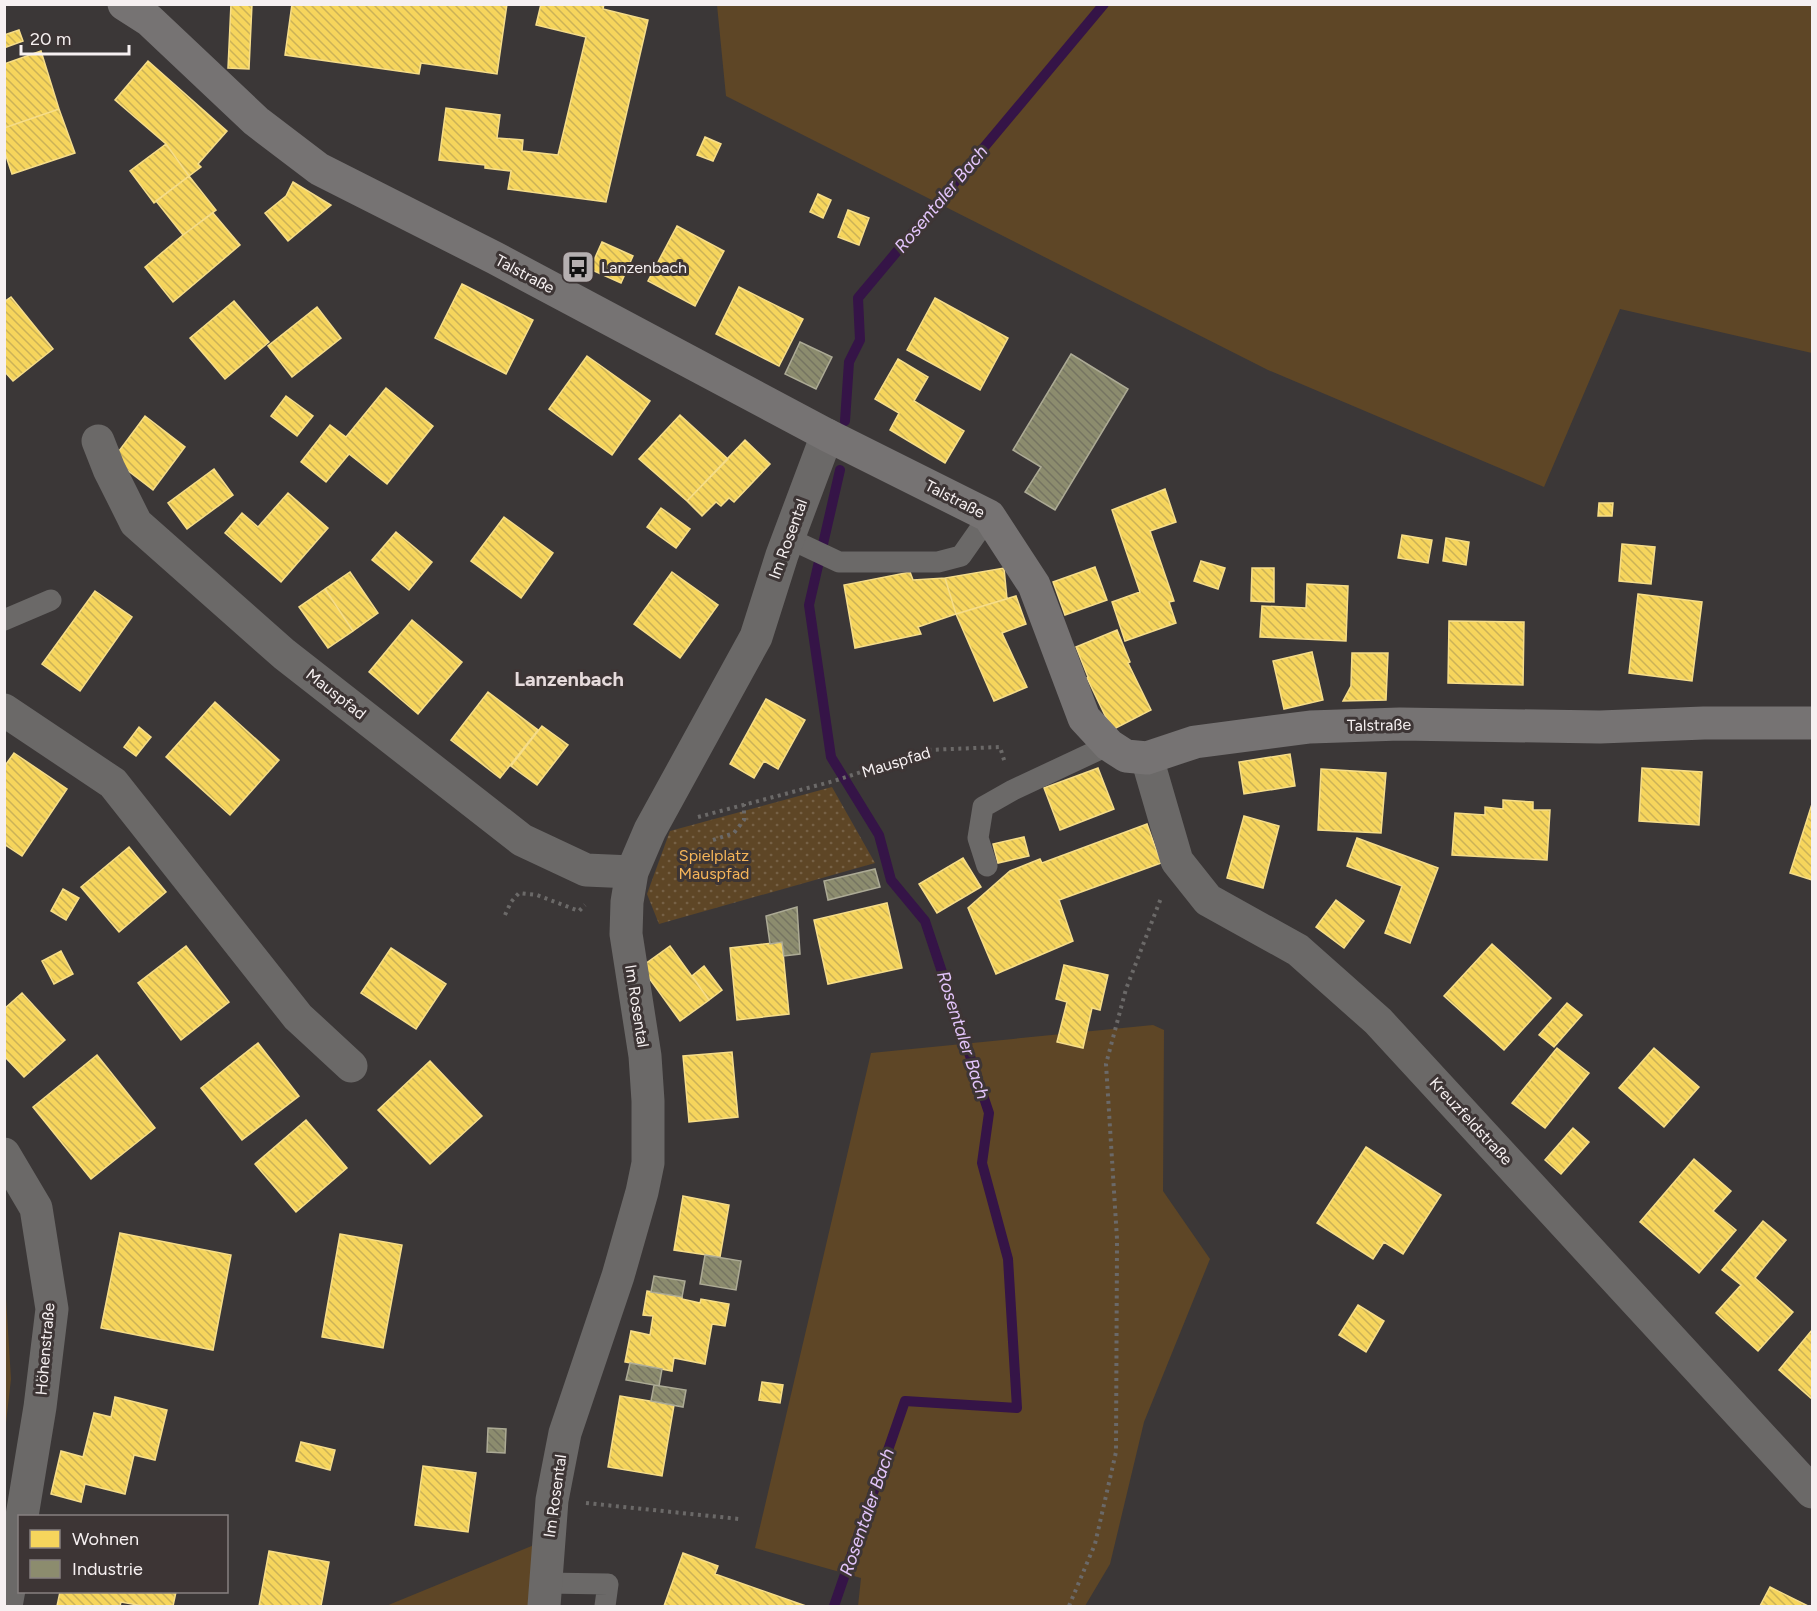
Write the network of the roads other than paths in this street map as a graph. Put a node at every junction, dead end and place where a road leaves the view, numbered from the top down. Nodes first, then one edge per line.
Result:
1 (124, 4) edge
2 (827, 435) junction
3 (98, 441) dead end
4 (989, 516) junction
5 (808, 548) junction
6 (51, 600) dead end
7 (4, 620) edge
8 (4, 710) edge
9 (1812, 723) edge
10 (1109, 746) junction
11 (1147, 758) junction
12 (987, 866) dead end
13 (632, 872) junction
14 (351, 1066) dead end
15 (4, 1154) edge
16 (1812, 1492) edge
17 (22, 1515) edge
18 (18, 1540) edge
19 (545, 1595) edge
20 (6, 1606) edge
21 (605, 1606) edge

1 - 2 main road, Talstraße
2 - 4 main road, Talstraße
2 - 5 street, Im Rosental
3 - 13 street, Mauspfad
4 - 5 lane
4 - 10 main road, Talstraße
5 - 13 street, Im Rosental
6 - 7 lane
8 - 14 street
9 - 11 main road, Talstraße
10 - 11 main road, Talstraße
10 - 12 lane
11 - 16 street, Kreuzfeldstraße
13 - 19 street, Im Rosental
15 - 17 street, Höhenstraße
18 - 20 street
19 - 21 lane

